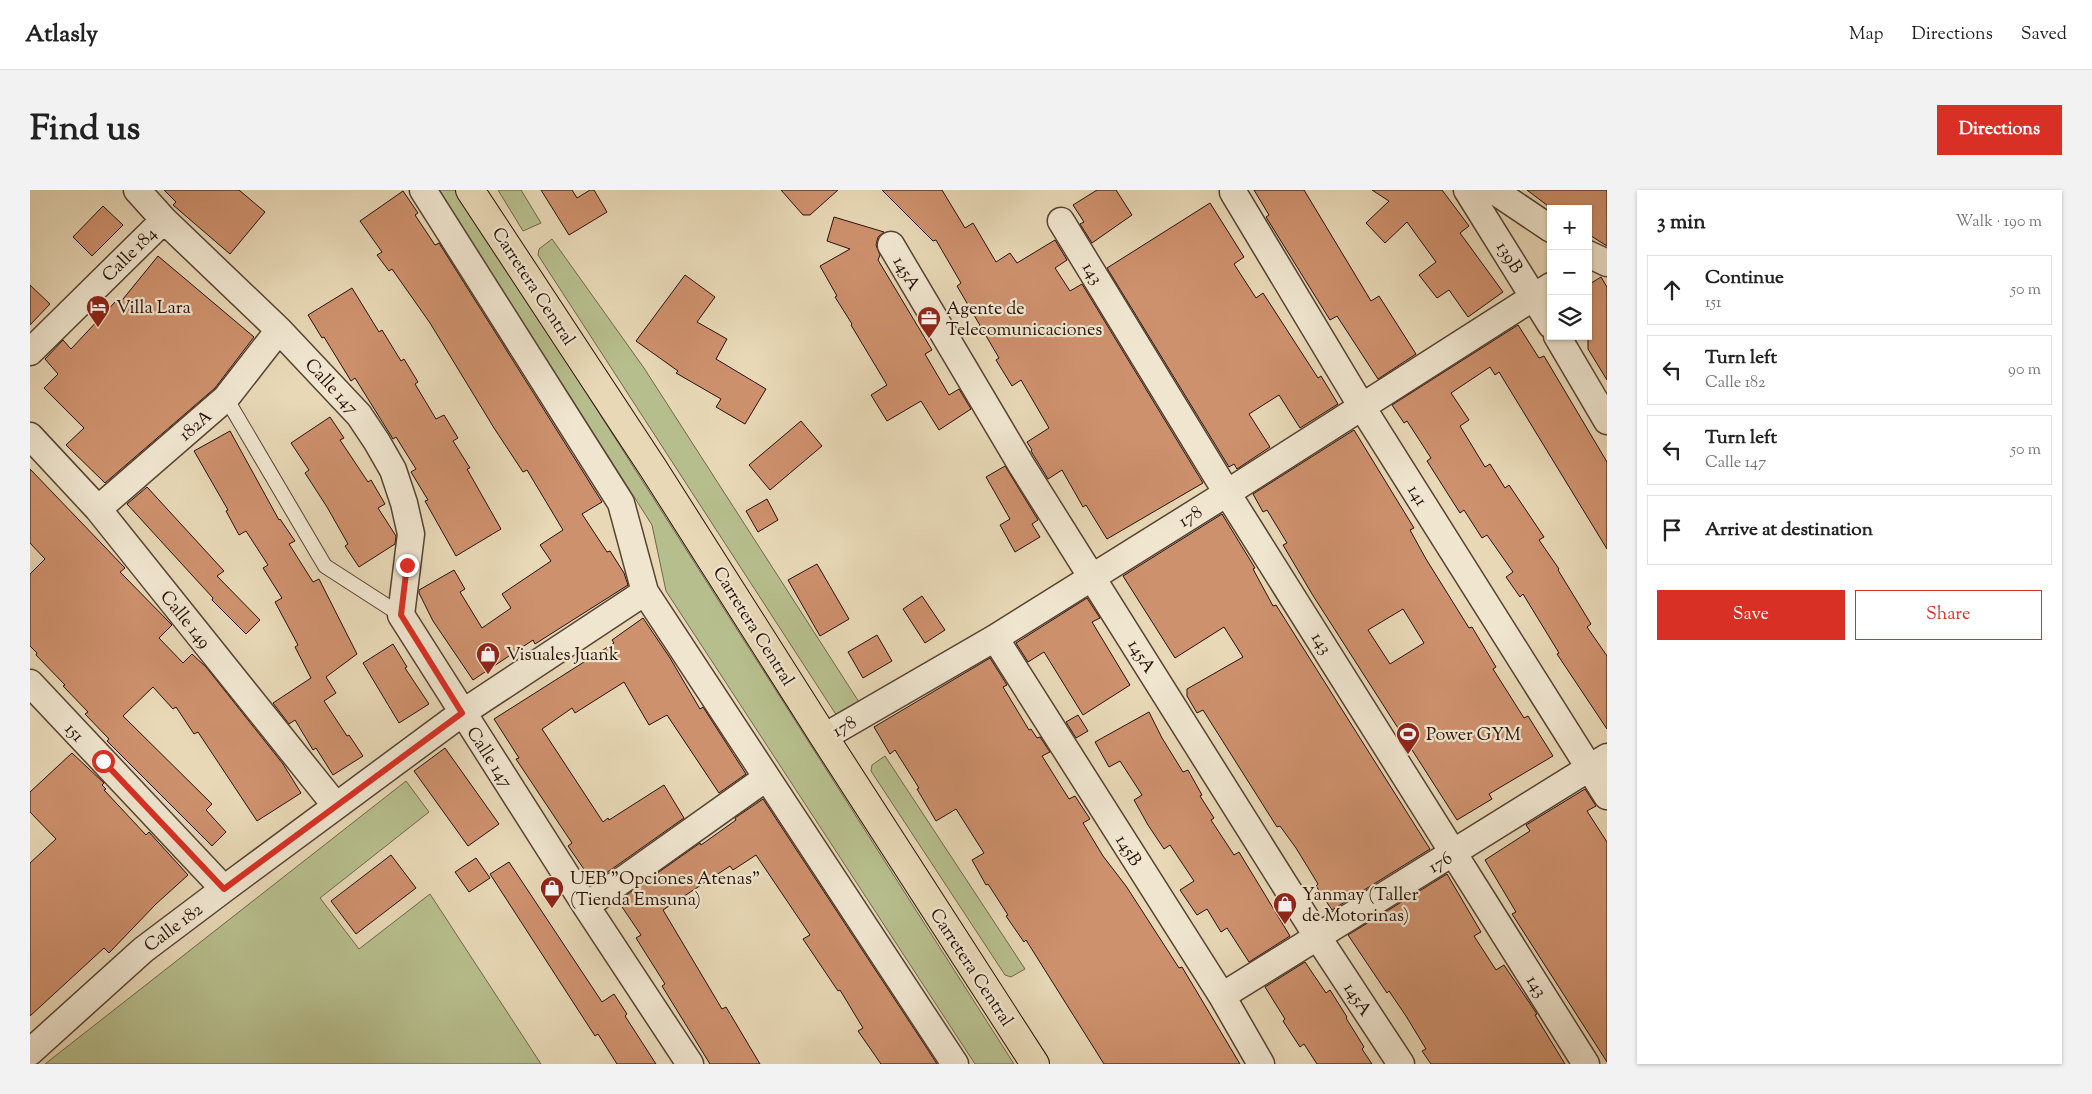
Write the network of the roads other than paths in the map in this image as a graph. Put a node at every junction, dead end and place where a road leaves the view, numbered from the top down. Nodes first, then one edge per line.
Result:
1 (137, 190) edge
2 (423, 190) edge
3 (470, 190) edge
4 (1467, 190) edge
5 (1493, 190) edge
6 (1233, 192) dead end
7 (164, 220) junction
8 (1061, 221) dead end
9 (1547, 226) edge
10 (890, 245) dead end
11 (1542, 291) edge
12 (1547, 310) edge
13 (279, 330) junction
14 (1559, 340) edge
15 (30, 352) edge
16 (226, 398) junction
17 (1362, 407) junction
18 (1607, 421) edge
19 (30, 436) edge
20 (1227, 493) junction
21 (98, 509) junction
22 (1092, 576) junction
23 (645, 592) junction
24 (401, 615) junction
25 (995, 638) junction
26 (30, 683) edge
27 (462, 713) junction
28 (824, 737) junction
29 (1598, 763) edge
30 (766, 778) junction
31 (1607, 796) edge
32 (336, 806) junction
33 (1454, 854) junction
34 (224, 889) junction
35 (586, 906) junction
36 (1317, 936) junction
37 (1222, 996) junction
38 (30, 1052) edge
39 (690, 1064) edge
40 (955, 1064) edge
41 (1035, 1064) edge
42 (1261, 1064) edge
43 (1401, 1064) edge
44 (1586, 1064) edge

1 - 7 street, Calle 147
2 - 23 street
3 - 28 main road, Carretera Central
4 - 11 street, 139B
5 - 9 street
6 - 17 street, 141
7 - 13 street, Calle 147
7 - 15 street, Calle 184
8 - 20 street, 143
10 - 22 street, 145A
11 - 12 street, 139B
11 - 17 street, 178
13 - 16 street, 182А
13 - 24 street, Calle 147
14 - 18 street
16 - 21 street, 182А
16 - 24 lane
17 - 20 street, 178
17 - 29 street, 141
19 - 21 street, Calle 149
20 - 22 street, 178
20 - 33 street, 143
21 - 32 street, Calle 149
22 - 25 street, 178
22 - 36 street, 145A
23 - 27 street, Calle 182
23 - 30 street
24 - 27 street, Calle 147
25 - 28 street, 178
25 - 37 street, 145B
26 - 34 street, 151
27 - 32 street, Calle 182
27 - 35 street, Calle 147
28 - 41 main road, Carretera Central
29 - 31 street, 141
29 - 33 street, 176
30 - 35 street
30 - 40 street
32 - 34 street, Calle 182
33 - 36 street, 176
33 - 44 street, 143
34 - 38 street, Calle 182
35 - 39 street, Calle 147
36 - 37 street, 176
36 - 43 street, 145A
37 - 42 street, 145B

